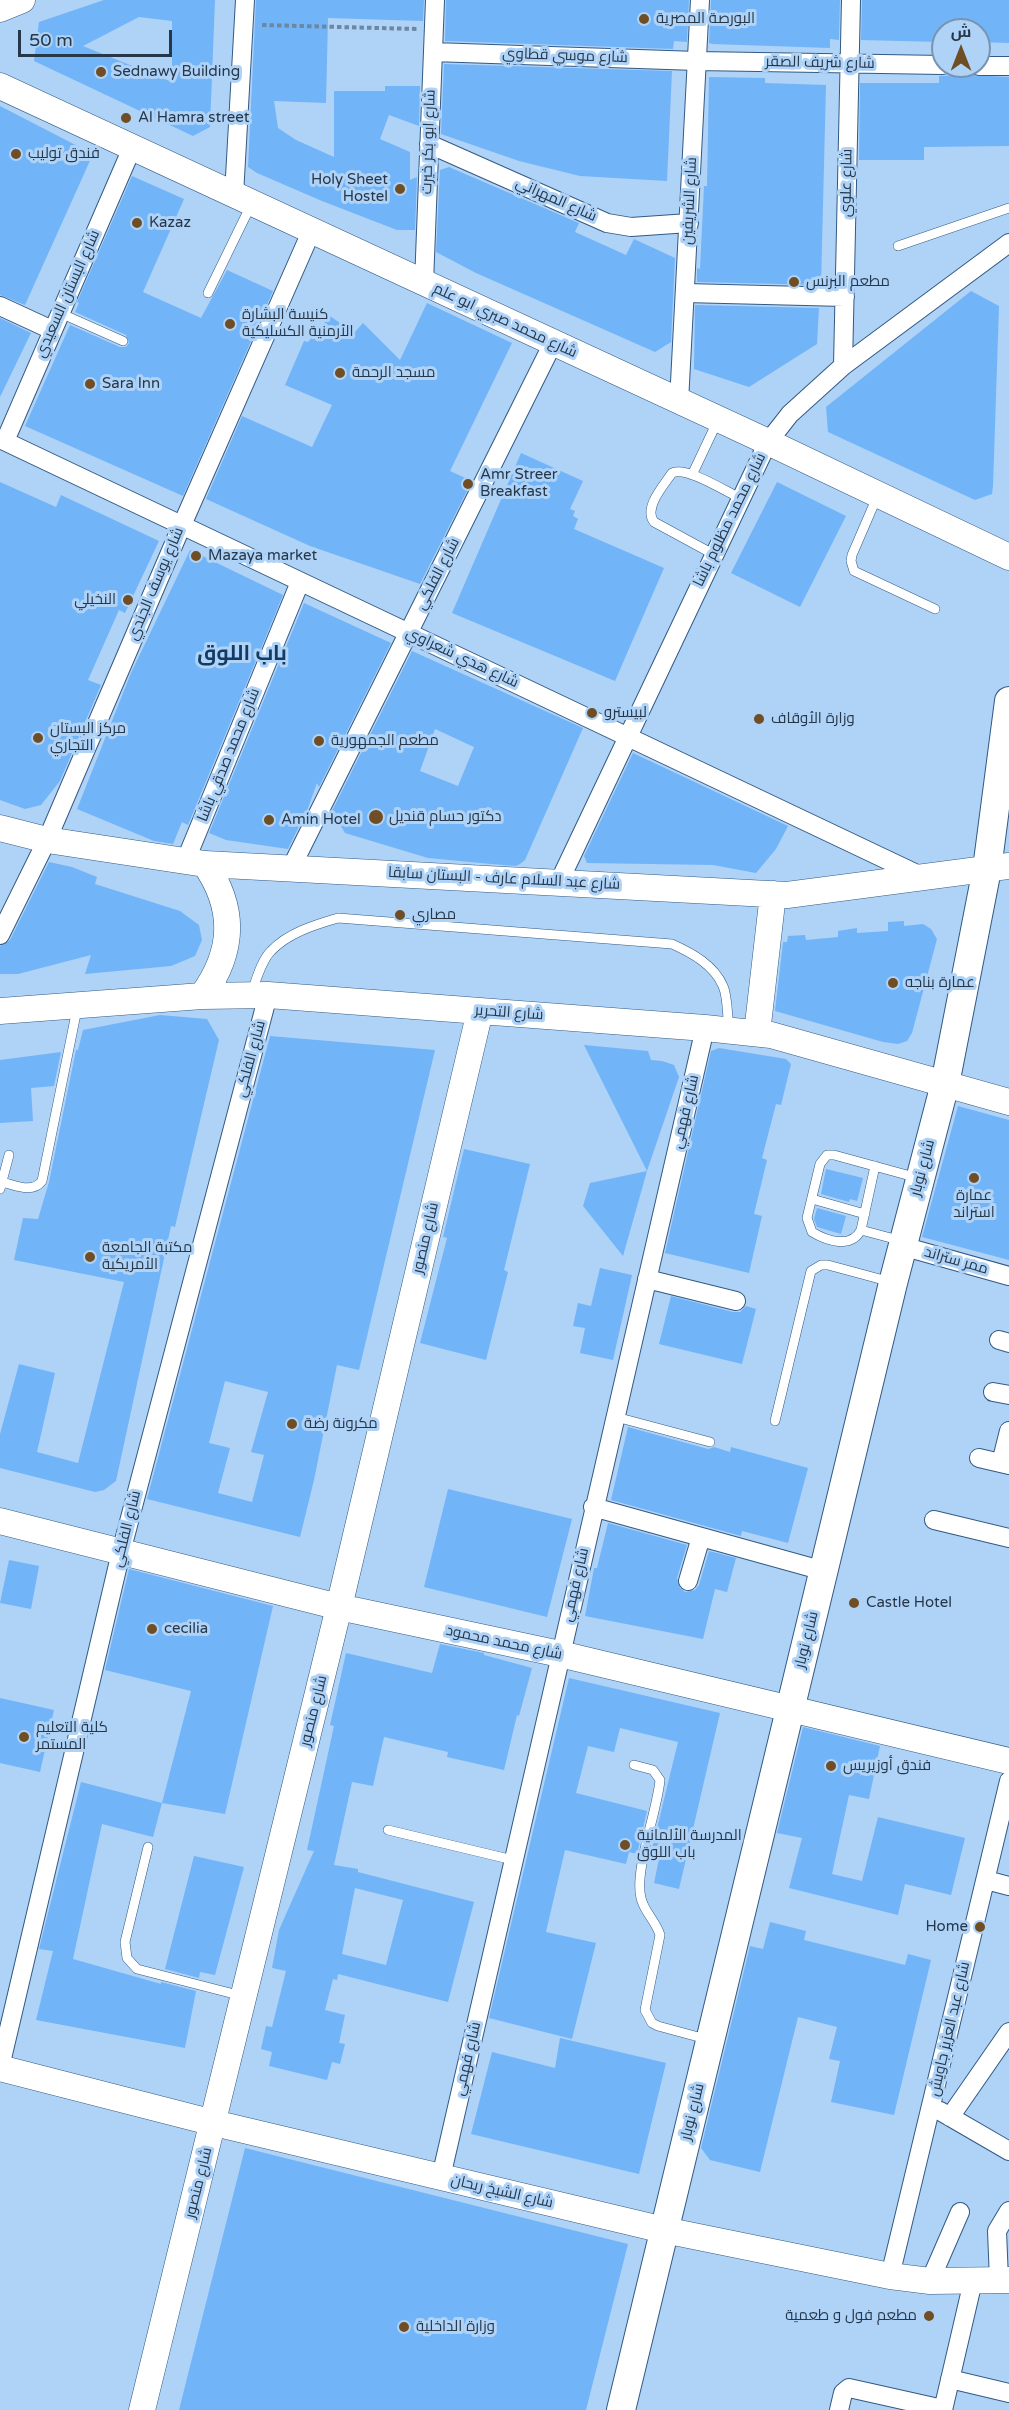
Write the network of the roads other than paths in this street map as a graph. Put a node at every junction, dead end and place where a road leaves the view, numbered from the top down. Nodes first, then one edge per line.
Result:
1 (21, 0) edge
2 (245, 0) edge
3 (435, 0) edge
4 (700, 0) edge
5 (851, 0) edge
6 (0, 9) edge
7 (433, 52) junction
8 (697, 61) junction
9 (849, 64) junction
10 (931, 65) edge
11 (991, 66) edge
12 (1009, 66) edge
13 (0, 86) edge
14 (429, 144) junction
15 (132, 148) junction
16 (243, 199) junction
17 (1009, 208) edge
18 (689, 223) junction
19 (311, 232) junction
20 (1009, 243) edge
21 (898, 246) dead end
22 (424, 283) junction
23 (208, 293) dead end
24 (685, 293) junction
25 (845, 297) junction
26 (0, 306) edge
27 (56, 321) junction
28 (123, 341) dead end
29 (554, 344) junction
30 (843, 366) junction
31 (679, 402) junction
32 (718, 420) junction
33 (2, 440) edge
34 (768, 442) junction
35 (692, 475) junction
36 (878, 495) junction
37 (740, 498) junction
38 (182, 525) junction
39 (713, 554) junction
40 (1009, 557) edge
41 (300, 582) junction
42 (935, 609) dead end
43 (408, 633) junction
44 (1009, 703) edge
45 (627, 737) junction
46 (0, 828) edge
47 (47, 840) junction
48 (195, 863) junction
49 (291, 868) junction
50 (998, 868) edge
51 (924, 878) junction
52 (559, 882) junction
53 (773, 894) junction
54 (0, 935) edge
55 (259, 995) junction
56 (202, 996) junction
57 (78, 1006) junction
58 (0, 1011) edge
59 (480, 1011) junction
60 (717, 1030) junction
61 (756, 1033) junction
62 (945, 1084) junction
63 (1009, 1102) edge
64 (9, 1155) dead end
65 (875, 1167) junction
66 (920, 1179) junction
67 (1, 1185) edge
68 (812, 1199) junction
69 (865, 1214) junction
70 (861, 1230) junction
71 (903, 1244) junction
72 (1009, 1276) edge
73 (647, 1279) junction
74 (893, 1283) junction
75 (736, 1300) dead end
76 (616, 1417) junction
77 (775, 1422) dead end
78 (1009, 1431) edge
79 (710, 1442) dead end
80 (979, 1458) dead end
81 (1005, 1464) edge
82 (593, 1507) junction
83 (934, 1520) dead end
84 (0, 1521) edge
85 (701, 1537) junction
86 (1009, 1538) edge
87 (121, 1552) junction
88 (824, 1571) junction
89 (688, 1581) dead end
90 (339, 1607) junction
91 (560, 1654) junction
92 (790, 1708) junction
93 (1009, 1761) edge
94 (634, 1766) dead end
95 (1009, 1781) edge
96 (388, 1830) dead end
97 (148, 1846) dead end
98 (513, 1860) junction
99 (986, 1880) junction
100 (1009, 1886) edge
101 (245, 1996) junction
102 (1009, 2032) edge
103 (710, 2040) junction
104 (0, 2067) edge
105 (931, 2106) junction
106 (950, 2117) junction
107 (214, 2123) junction
108 (1009, 2151) edge
109 (441, 2177) junction
110 (1009, 2211) edge
111 (960, 2212) dead end
112 (664, 2230) junction
113 (890, 2276) junction
114 (1004, 2280) edge
115 (930, 2281) junction
116 (973, 2281) junction
117 (950, 2379) junction
118 (1009, 2393) edge
119 (142, 2410) edge
120 (621, 2410) edge
121 (838, 2410) edge
122 (943, 2410) edge

1 - 6 street
2 - 16 street
3 - 7 street, شارع ابو بكر خيرت
4 - 8 street, شارع الشريفين
5 - 9 street, شارع علوي
7 - 8 street, شارع موسي قطاوي
7 - 14 street, شارع ابو بكر خيرت
8 - 9 street, شارع شريف الصقر
8 - 18 street, شارع الشريفين
9 - 10 street, شارع شريف الصقر
9 - 25 street, شارع علوي
11 - 12 street
13 - 15 street, شارع محمد صبري ابو علم
14 - 18 street, شارع المهراني
14 - 22 street, شارع ابو بكر خيرت
15 - 16 street, شارع محمد صبري ابو علم
15 - 27 street, شارع البستان السعيدي
16 - 19 street, شارع محمد صبري ابو علم
16 - 23 lane
17 - 21 lane
18 - 24 street, شارع الشريفين
19 - 22 street, شارع محمد صبري ابو علم
19 - 38 street, شارع يوسف الجندي
20 - 30 street, شارع محمد مظلوم باشا
22 - 29 street, شارع محمد صبري ابو علم
24 - 25 street
24 - 31 street, شارع الشريفين
25 - 30 street, شارع علوي
26 - 27 street
27 - 28 lane
27 - 33 street, شارع البستان السعيدي
29 - 31 street, شارع محمد صبري ابو علم
29 - 43 street, شارع الفلكي
30 - 34 street, شارع محمد مظلوم باشا
31 - 32 street, شارع محمد صبري ابو علم
32 - 34 street, شارع محمد صبري ابو علم
32 - 35 lane
33 - 38 street, شارع هدي شعراوي
34 - 36 street, شارع محمد صبري ابو علم
34 - 37 street, شارع محمد مظلوم باشا
35 - 37 lane
35 - 39 lane
36 - 40 street, شارع محمد صبري ابو علم
36 - 42 lane
37 - 39 street, شارع محمد مظلوم باشا
38 - 41 street, شارع هدي شعراوي
38 - 47 street, شارع يوسف الجندي
39 - 45 street, شارع محمد مظلوم باشا
41 - 43 street, شارع هدي شعراوي
41 - 48 street, شارع محمد صدقي باشا
43 - 45 street, شارع هدي شعراوي
43 - 49 street, شارع الفلكي
44 - 50 main road, شارع نوبار
45 - 51 street, شارع هدي شعراوي
45 - 52 street, شارع محمد مظلوم باشا
46 - 47 street, شارع عبد السلام عارف - البستان سابقا
47 - 48 street, شارع عبد السلام عارف - البستان سابقا
47 - 54 street, شارع يوسف الجندي
48 - 49 street, شارع عبد السلام عارف - البستان سابقا
48 - 56 street
49 - 52 street, شارع عبد السلام عارف - البستان سابقا
50 - 51 street, شارع عبد السلام عارف - البستان سابقا
50 - 62 main road, شارع نوبار
51 - 53 street, شارع عبد السلام عارف - البستان سابقا
52 - 53 street, شارع عبد السلام عارف - البستان سابقا
53 - 61 street
55 - 56 street, شارع التحرير
55 - 59 street, شارع التحرير
55 - 60 lane
55 - 87 street, شارع الفلكي
56 - 57 street, شارع التحرير
57 - 58 street, شارع التحرير
57 - 67 lane
59 - 60 street, شارع التحرير
59 - 90 street, شارع منصور
60 - 61 street, شارع التحرير
60 - 73 street, شارع فهمي
61 - 62 street, شارع التحرير
62 - 63 street, شارع التحرير
62 - 66 main road, شارع نوبار
64 - 67 lane
65 - 66 lane
65 - 68 lane
65 - 69 lane
66 - 71 main road, شارع نوبار
68 - 69 lane
68 - 70 lane
69 - 70 lane
70 - 71 lane
71 - 72 street, ممر ستراند
71 - 74 main road, شارع نوبار
73 - 75 street
73 - 76 street, شارع فهمي
74 - 77 lane
74 - 88 main road, شارع نوبار
76 - 79 lane
76 - 82 street, شارع فهمي
78 - 81 street
80 - 81 street
82 - 85 street
82 - 91 street, شارع فهمي
83 - 86 street
84 - 87 street, شارع محمد محمود
85 - 88 street
85 - 89 street
87 - 90 street, شارع محمد محمود
87 - 104 street, شارع الفلكي
88 - 92 main road, شارع نوبار
90 - 91 street, شارع محمد محمود
90 - 101 street, شارع منصور
91 - 92 street, شارع محمد محمود
91 - 98 street, شارع فهمي
92 - 93 street, شارع محمد محمود
92 - 103 main road, شارع نوبار
94 - 103 lane
95 - 99 street, شارع عبد العزيز جاويش
96 - 98 lane
97 - 101 lane
98 - 109 street, شارع فهمي
99 - 100 street
99 - 105 street, شارع عبد العزيز جاويش
101 - 107 street, شارع منصور
102 - 106 street
103 - 112 main road, شارع نوبار
104 - 107 street, شارع الشيخ ريحان
105 - 106 street
105 - 113 street, شارع عبد العزيز جاويش
106 - 108 street
107 - 109 street, شارع الشيخ ريحان
107 - 119 street, شارع منصور
109 - 112 street, شارع الشيخ ريحان
110 - 114 street
111 - 115 street
112 - 113 street, شارع الشيخ ريحان
112 - 120 main road, شارع نوبار
113 - 115 street, شارع الشيخ ريحان
114 - 116 street, شارع الشيخ ريحان
115 - 116 street, شارع الشيخ ريحان
116 - 117 street
117 - 118 street
117 - 122 street
121 - 122 street

